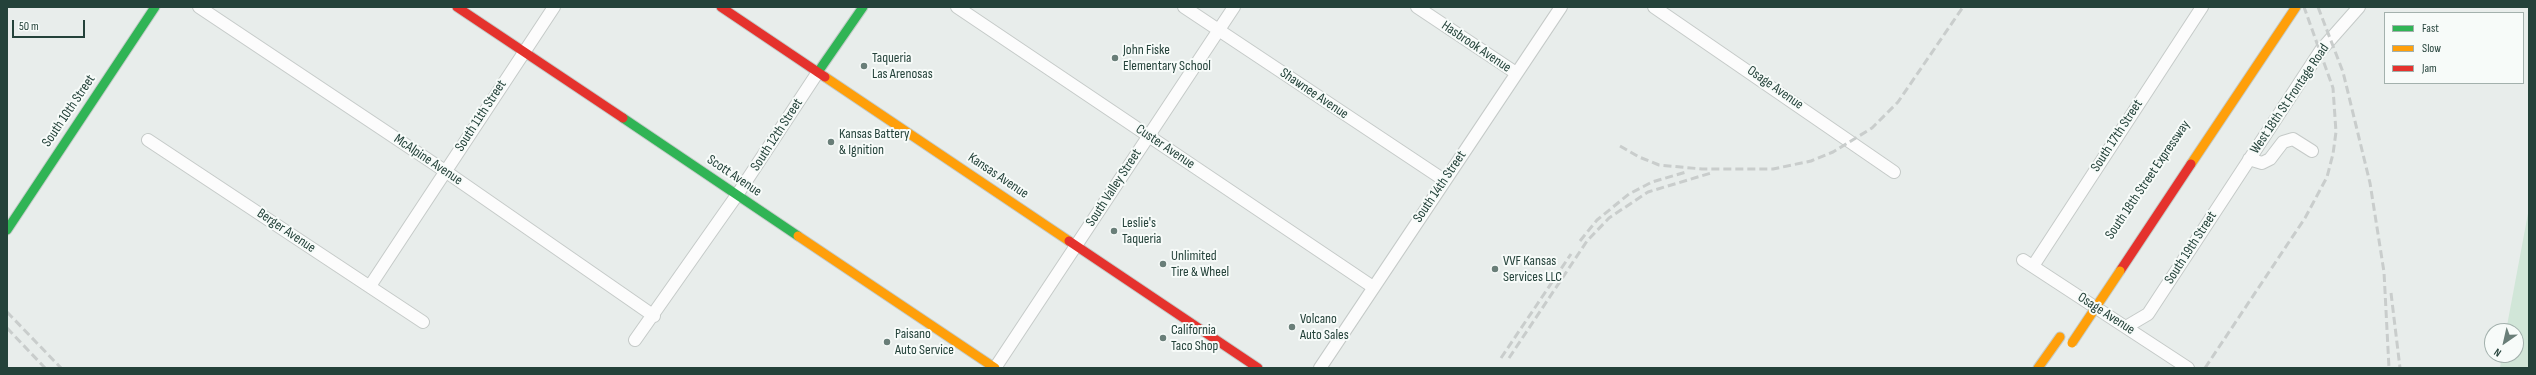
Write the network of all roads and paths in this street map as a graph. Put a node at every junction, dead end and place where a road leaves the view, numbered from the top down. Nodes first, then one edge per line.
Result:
1 (155, 7) edge
2 (199, 7) edge
3 (457, 7) edge
4 (554, 7) edge
5 (721, 7) edge
6 (863, 7) edge
7 (956, 7) edge
8 (1184, 7) edge
9 (1234, 7) edge
10 (1417, 7) edge
11 (1561, 7) edge
12 (1654, 7) edge
13 (2202, 7) edge
14 (2296, 7) edge
15 (2359, 7) edge
16 (1218, 30) junction
17 (524, 52) junction
18 (818, 72) junction
19 (1516, 74) junction
20 (1148, 136) junction
21 (148, 140) dead end
22 (2312, 152) dead end
23 (2249, 159) junction
24 (445, 171) junction
25 (1894, 172) dead end
26 (1444, 180) junction
27 (737, 195) junction
28 (7, 230) edge
29 (1076, 245) junction
30 (2028, 263) joint
31 (370, 286) junction
32 (1373, 287) junction
33 (2090, 291) dead end
34 (2077, 310) dead end
35 (654, 316) junction
36 (423, 322) dead end
37 (2126, 327) junction
38 (2062, 333) dead end
39 (635, 340) dead end
40 (2070, 346) dead end
41 (995, 368) edge
42 (1258, 368) edge
43 (1320, 368) edge
44 (2038, 368) edge
45 (2188, 368) edge

1 - 28 main road, South 10th Street
2 - 24 street, McAlpine Avenue
3 - 17 main road, Scott Avenue
4 - 17 street, South 11th Street
5 - 18 main road, Kansas Avenue
6 - 18 main road, South 12th Street
7 - 20 street, Custer Avenue
8 - 16 street, Shawnee Avenue
9 - 16 street, South Valley Street
10 - 19 street, Hasbrook Avenue
11 - 19 street, South 14th Street
12 - 25 street, Osage Avenue
13 - 30 street, South 17th Street
14 - 40 main road, South 18th Street Expressway, bridge
15 - 23 street, West 18th St Frontage Road
16 - 20 street, South Valley Street
16 - 26 street, Shawnee Avenue
17 - 24 street, South 11th Street
17 - 27 main road, Scott Avenue
18 - 27 street, South 12th Street
18 - 29 main road, Kansas Avenue
19 - 26 street, South 14th Street
20 - 29 street, South Valley Street
20 - 32 street, Custer Avenue
21 - 31 street, Berger Avenue
22 - 23 street
23 - 37 street, South 19th Street
24 - 31 street, South 11th Street
24 - 35 street, McAlpine Avenue
26 - 32 street, South 14th Street
27 - 35 street, South 12th Street
27 - 41 main road, Scott Avenue
29 - 41 street, South Valley Street
29 - 42 main road, Kansas Avenue
30 - 37 street, Osage Avenue
31 - 36 street, Berger Avenue
32 - 43 street, South 14th Street
33 - 34 main road
35 - 39 street, South 12th Street
37 - 45 street, Osage Avenue
38 - 44 main road

